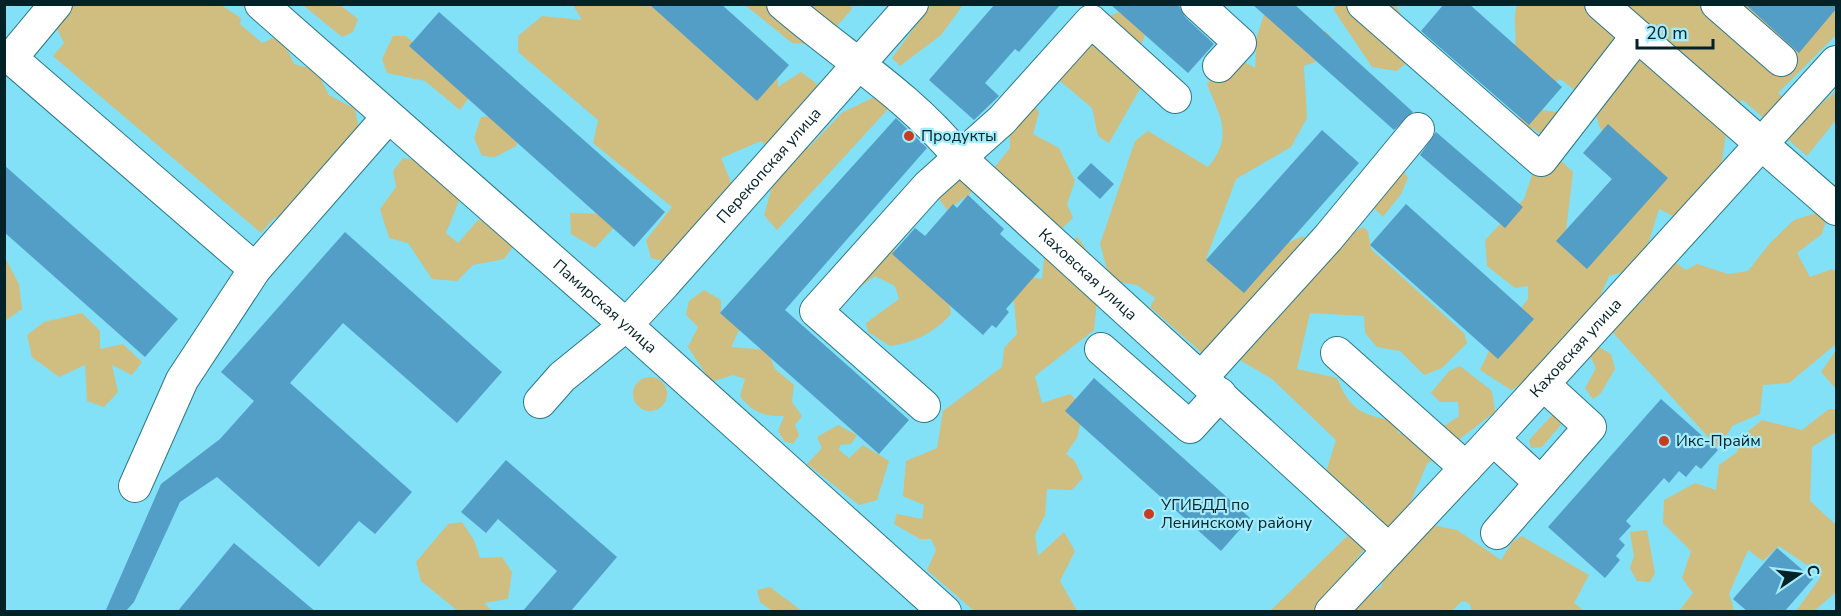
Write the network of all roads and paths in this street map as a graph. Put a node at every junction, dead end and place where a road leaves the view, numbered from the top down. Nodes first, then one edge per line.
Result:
1 (56, 4) edge
2 (261, 4) edge
3 (783, 4) edge
4 (912, 4) edge
5 (1197, 4) edge
6 (1364, 4) edge
7 (1601, 4) edge
8 (1717, 4) edge
9 (1637, 36) junction
10 (1781, 60) dead end
11 (1836, 62) edge
12 (859, 63) junction
13 (1219, 66) dead end
14 (1175, 97) dead end
15 (388, 117) junction
16 (1418, 129) dead end
17 (1762, 145) junction
18 (959, 157) junction
19 (1836, 209) edge
20 (255, 269) junction
21 (626, 325) junction
22 (1101, 349) dead end
23 (1337, 353) dead end
24 (1543, 384) junction
25 (1211, 386) junction
26 (540, 402) dead end
27 (924, 406) dead end
28 (1493, 439) junction
29 (1466, 468) junction
30 (1540, 483) junction
31 (135, 486) dead end
32 (1497, 533) dead end
33 (1389, 550) junction
34 (945, 612) edge
35 (1331, 612) edge

1 - 20 street
2 - 15 street, Памирская улица
3 - 12 street, Каховская улица
4 - 12 street, Перекопская улица
5 - 13 street
6 - 9 street
7 - 9 street
8 - 10 street
9 - 17 street
11 - 17 street, Каховская улица
12 - 18 street, Каховская улица
12 - 21 street, Перекопская улица
14 - 18 street
15 - 20 street
15 - 21 street, Памирская улица
16 - 25 street
17 - 19 street
17 - 24 street, Каховская улица
18 - 25 street, Каховская улица
18 - 27 street
20 - 31 street
21 - 26 street, Перекопская улица
21 - 34 street, Памирская улица
22 - 25 street
23 - 29 street
24 - 28 street, Каховская улица
24 - 30 street
25 - 33 street, Каховская улица
28 - 29 street, Каховская улица
28 - 30 street
29 - 33 street, Каховская улица
30 - 32 street
33 - 35 street, Каховская улица

